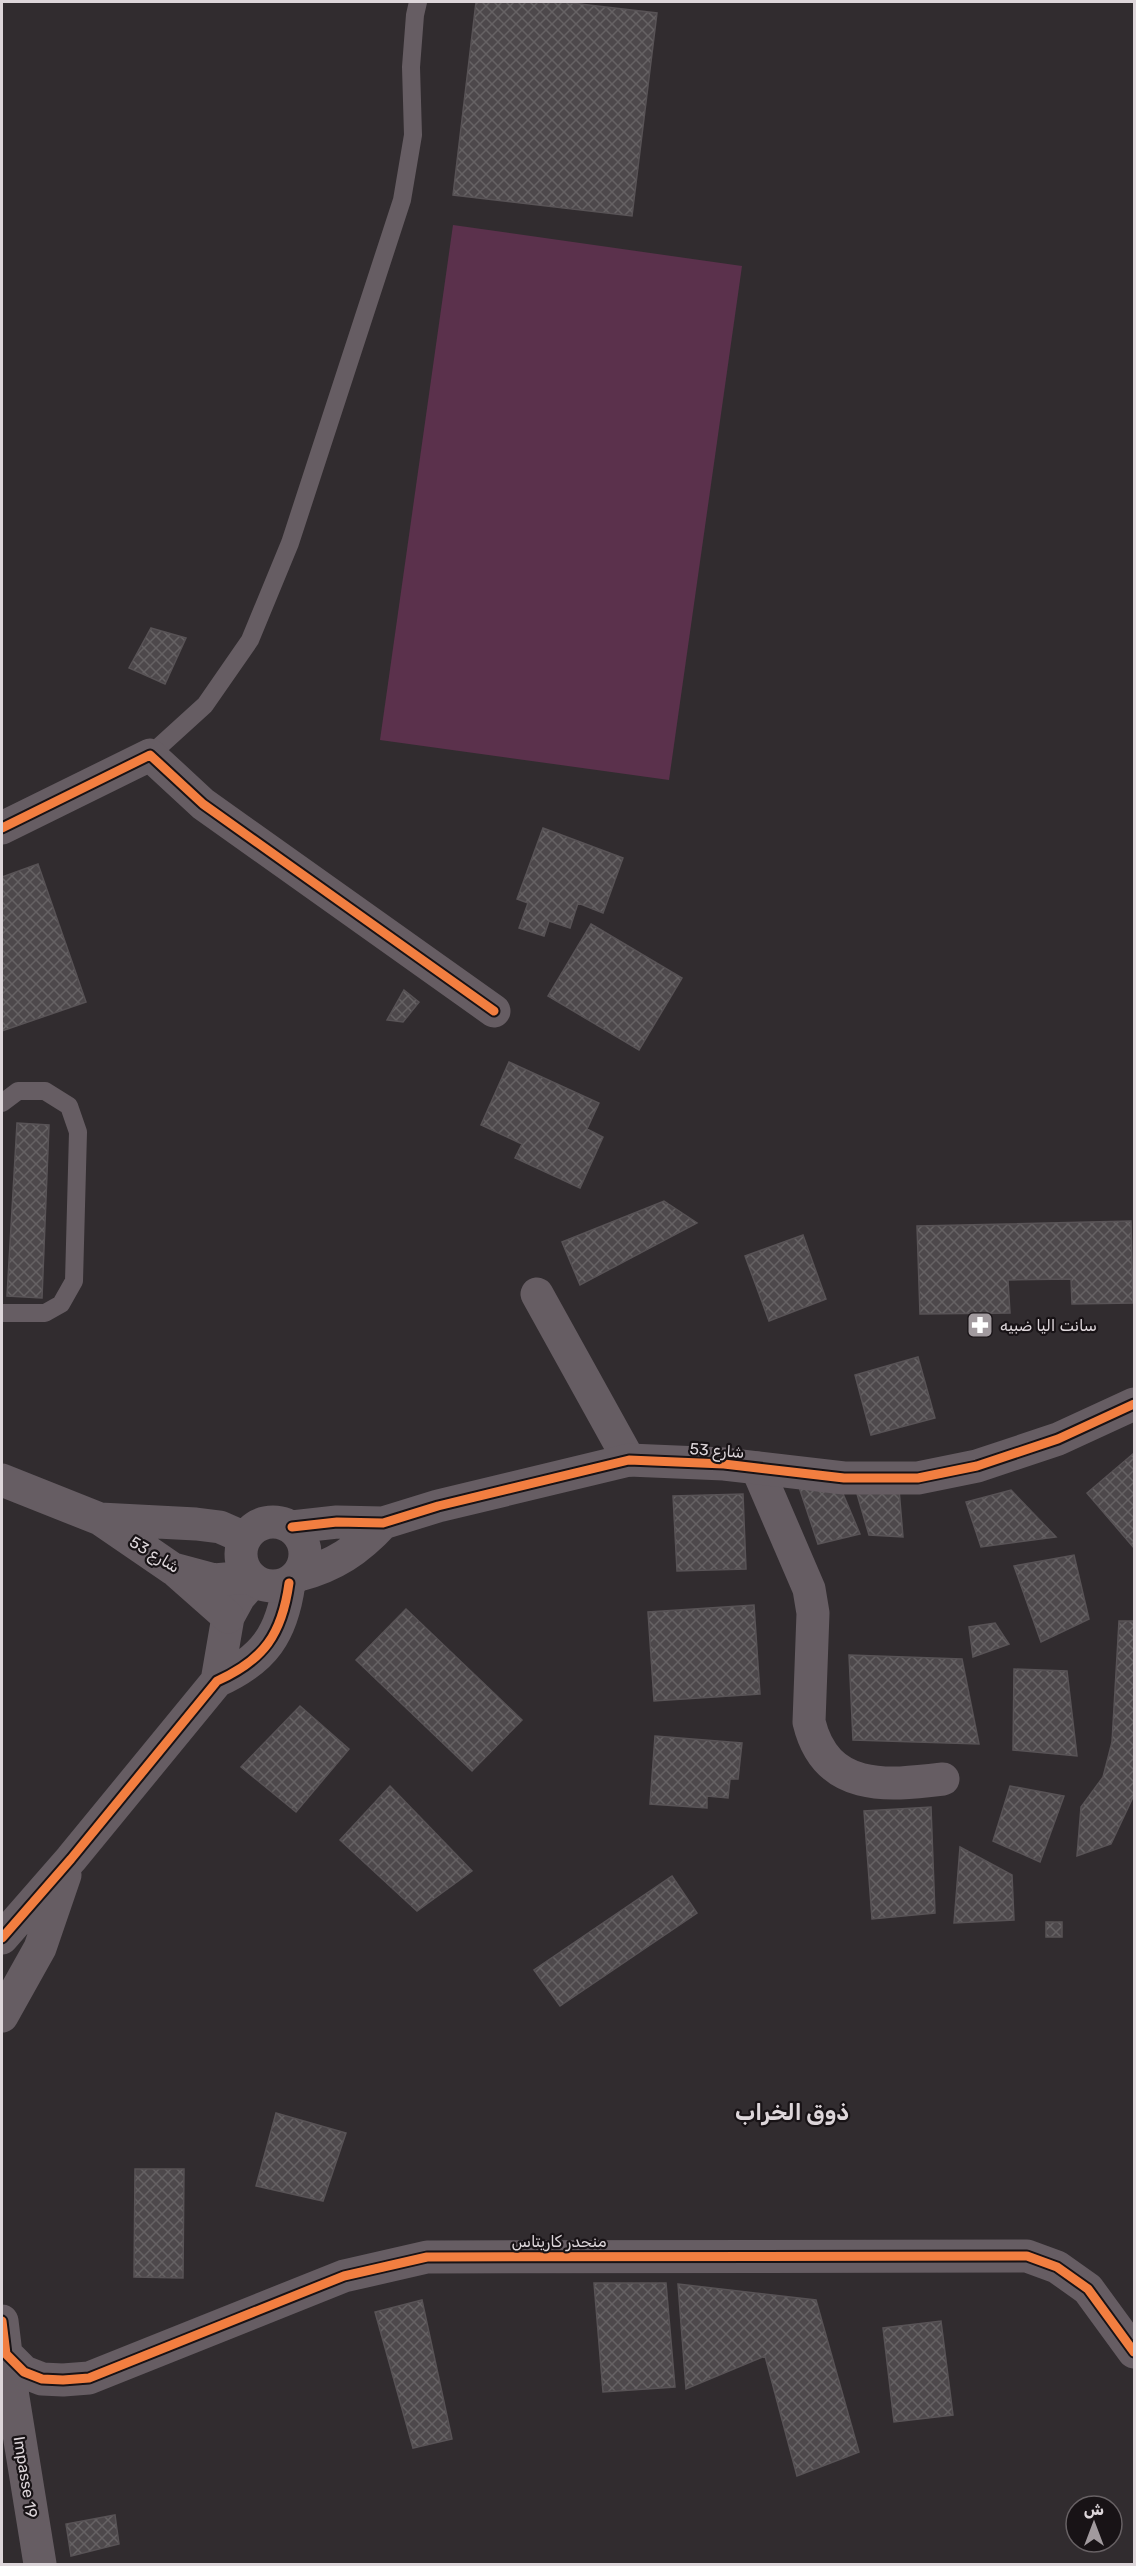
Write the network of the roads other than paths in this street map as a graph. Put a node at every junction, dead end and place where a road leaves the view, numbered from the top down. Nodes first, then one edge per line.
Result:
1 (418, 2) edge
2 (150, 755) junction
3 (2, 828) edge
4 (494, 1011) dead end
5 (2, 1103) edge
6 (537, 1294) dead end
7 (2, 1313) edge
8 (1134, 1404) edge
9 (629, 1460) junction
10 (757, 1468) junction
11 (2, 1480) edge
12 (100, 1519) junction
13 (383, 1523) junction
14 (292, 1527) junction
15 (244, 1538) junction
16 (173, 1569) junction
17 (251, 1579) junction
18 (294, 1579) junction
19 (228, 1617) junction
20 (217, 1681) junction
21 (943, 1779) dead end
22 (71, 1860) junction
23 (2, 1938) edge
24 (2, 2016) edge
25 (2, 2320) edge
26 (1134, 2352) edge
27 (6, 2354) junction
28 (40, 2565) edge

1 - 2 lane
2 - 3 street
2 - 4 street
5 - 7 lane
6 - 9 street
8 - 10 street, شارع 53
9 - 10 street, شارع 53
9 - 13 street, شارع 53
10 - 21 street
11 - 12 street, شارع 53
12 - 15 street, شارع 53
12 - 16 street, شارع 53
13 - 14 street, شارع 53
13 - 18 street, شارع 53
14 - 15 street
14 - 18 street
15 - 17 street
16 - 17 street, شارع 53
16 - 19 street
17 - 18 street
17 - 19 street
18 - 20 street
19 - 20 street
20 - 22 street
22 - 23 street
22 - 24 street
25 - 27 street
26 - 27 street, منحدر كاريتاس
27 - 28 street, Impasse 19

